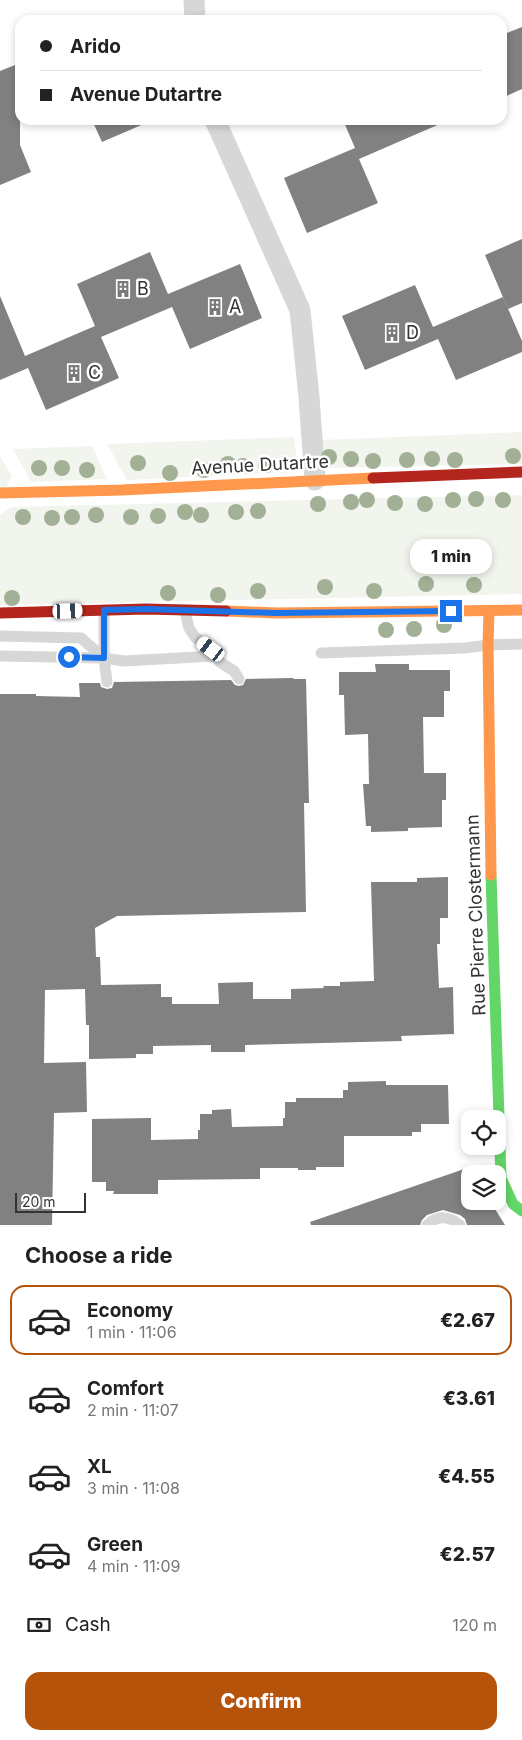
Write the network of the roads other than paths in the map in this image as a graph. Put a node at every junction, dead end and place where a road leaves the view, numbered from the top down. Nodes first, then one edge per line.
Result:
1 (194, 0) edge
2 (195, 15) edge
3 (217, 125) edge
4 (522, 472) edge
5 (314, 480) junction
6 (1, 494) edge
7 (104, 610) junction
8 (522, 610) edge
9 (185, 611) junction
10 (489, 611) junction
11 (0, 613) edge
12 (0, 636) edge
13 (522, 644) edge
14 (488, 645) junction
15 (321, 653) dead end
16 (0, 656) edge
17 (216, 656) junction
18 (104, 658) junction
19 (239, 680) dead end
20 (107, 682) dead end
21 (522, 1212) edge
22 (427, 1225) edge
23 (460, 1225) edge

1 - 2 street
3 - 5 street
4 - 5 main road, Avenue Dutartre
5 - 6 main road, Avenue Dutartre
7 - 9 main road
7 - 11 main road
7 - 18 lane
8 - 10 main road
9 - 10 main road
9 - 17 lane
10 - 14 main road, Rue Pierre Clostermann
12 - 18 lane
13 - 14 lane
14 - 15 lane
14 - 21 main road, Rue Pierre Clostermann
16 - 18 lane
17 - 18 lane
17 - 19 lane
18 - 20 lane
22 - 23 lane

